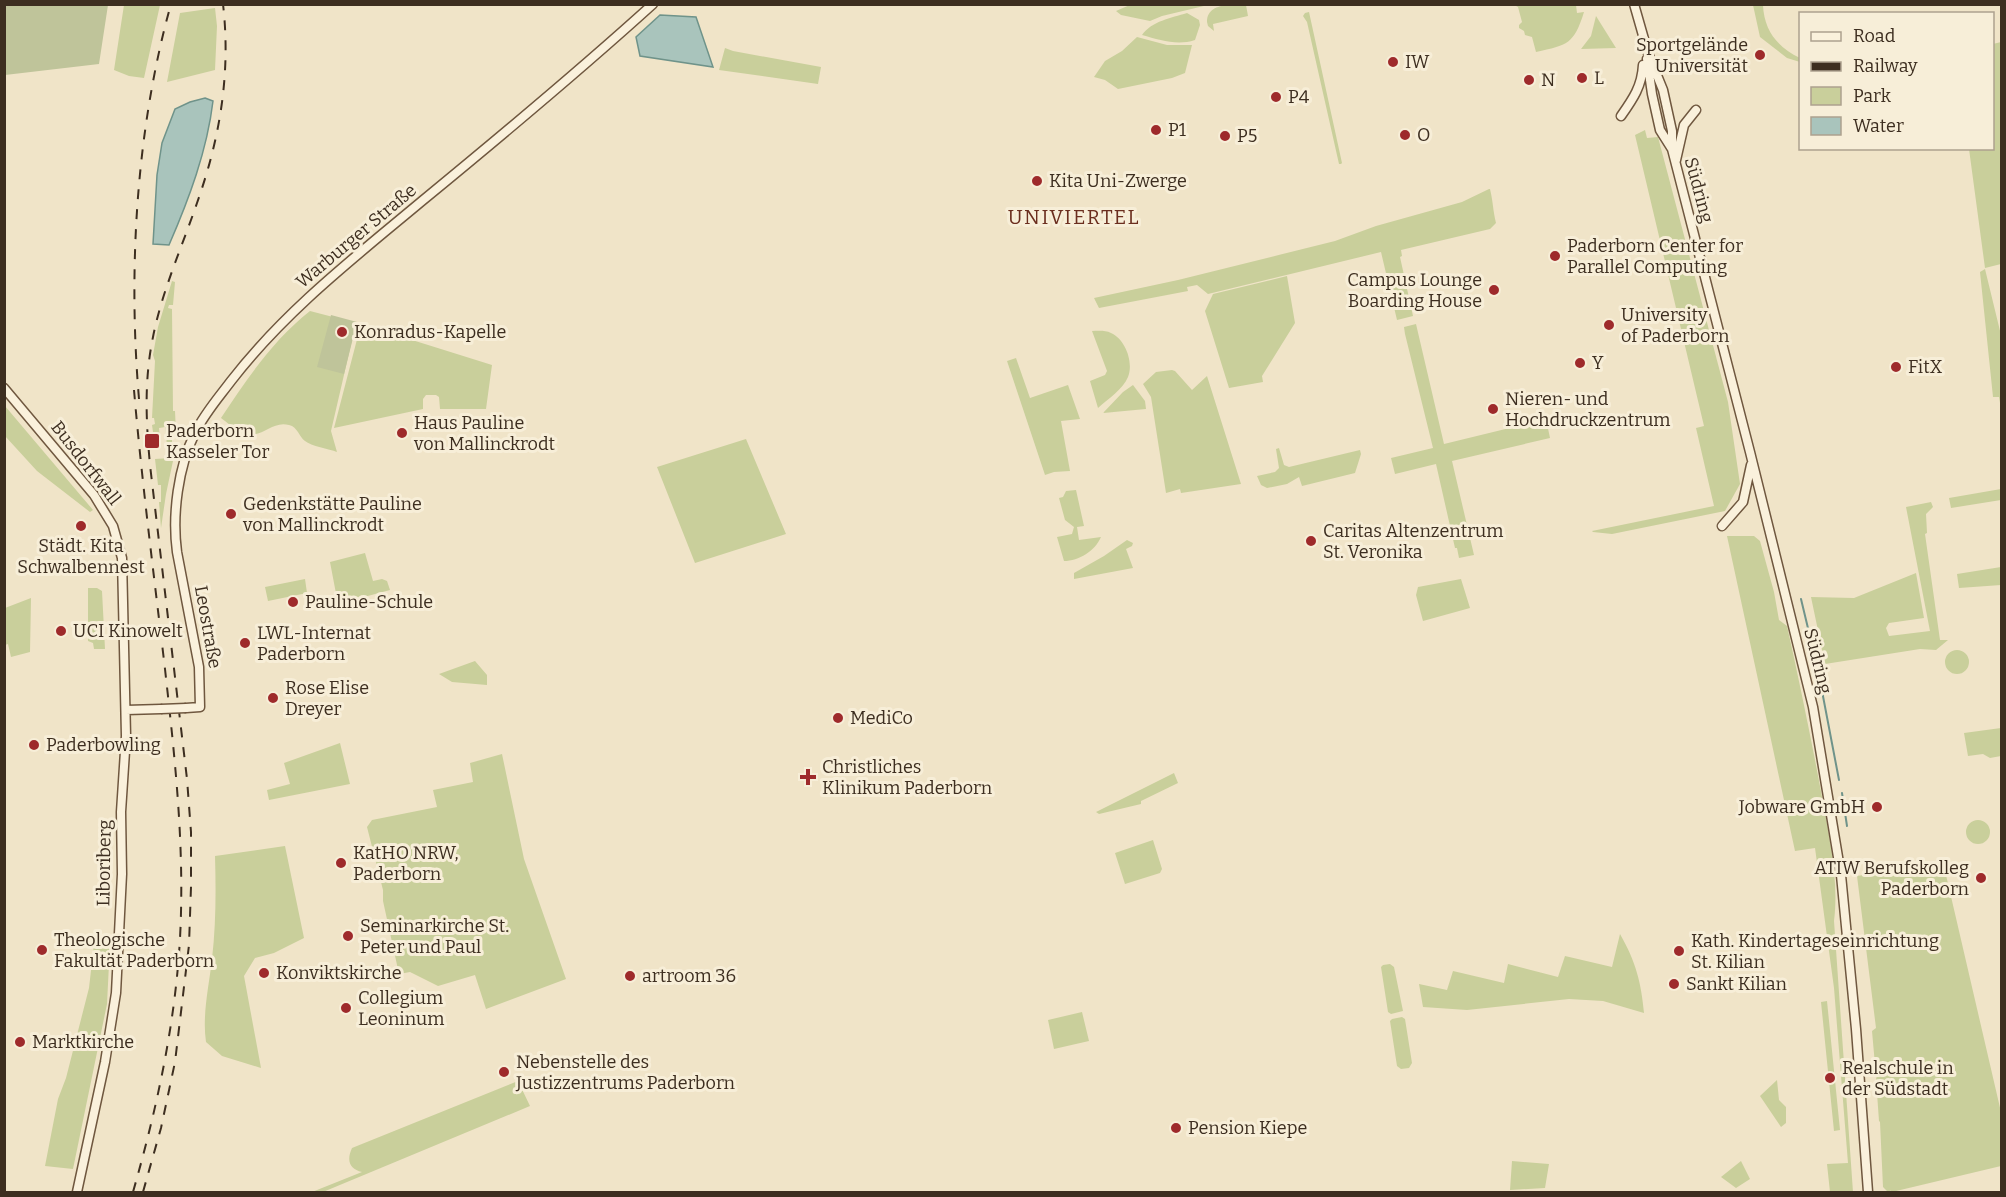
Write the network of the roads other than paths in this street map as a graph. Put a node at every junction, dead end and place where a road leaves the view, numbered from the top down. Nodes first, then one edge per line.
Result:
1 (653, 4) edge
2 (1634, 4) edge
3 (1645, 44) junction
4 (1696, 110) dead end
5 (1621, 116) dead end
6 (1676, 164) junction
7 (4, 388) edge
8 (1752, 462) junction
9 (1722, 526) dead end
10 (177, 552) joint
11 (122, 568) joint
12 (126, 710) junction
13 (77, 1192) edge
14 (1868, 1192) edge

1 - 10 main road, Warburger Straße
2 - 3 main road, Südring
3 - 5 main road
3 - 6 main road, Südring
4 - 6 main road
6 - 8 main road, Südring
7 - 11 main road, Busdorfwall
8 - 9 main road
8 - 14 main road, Südring
10 - 12 main road, Leostraße, bridge
11 - 12 main road, Liboriberg
12 - 13 main road, Liboriberg

